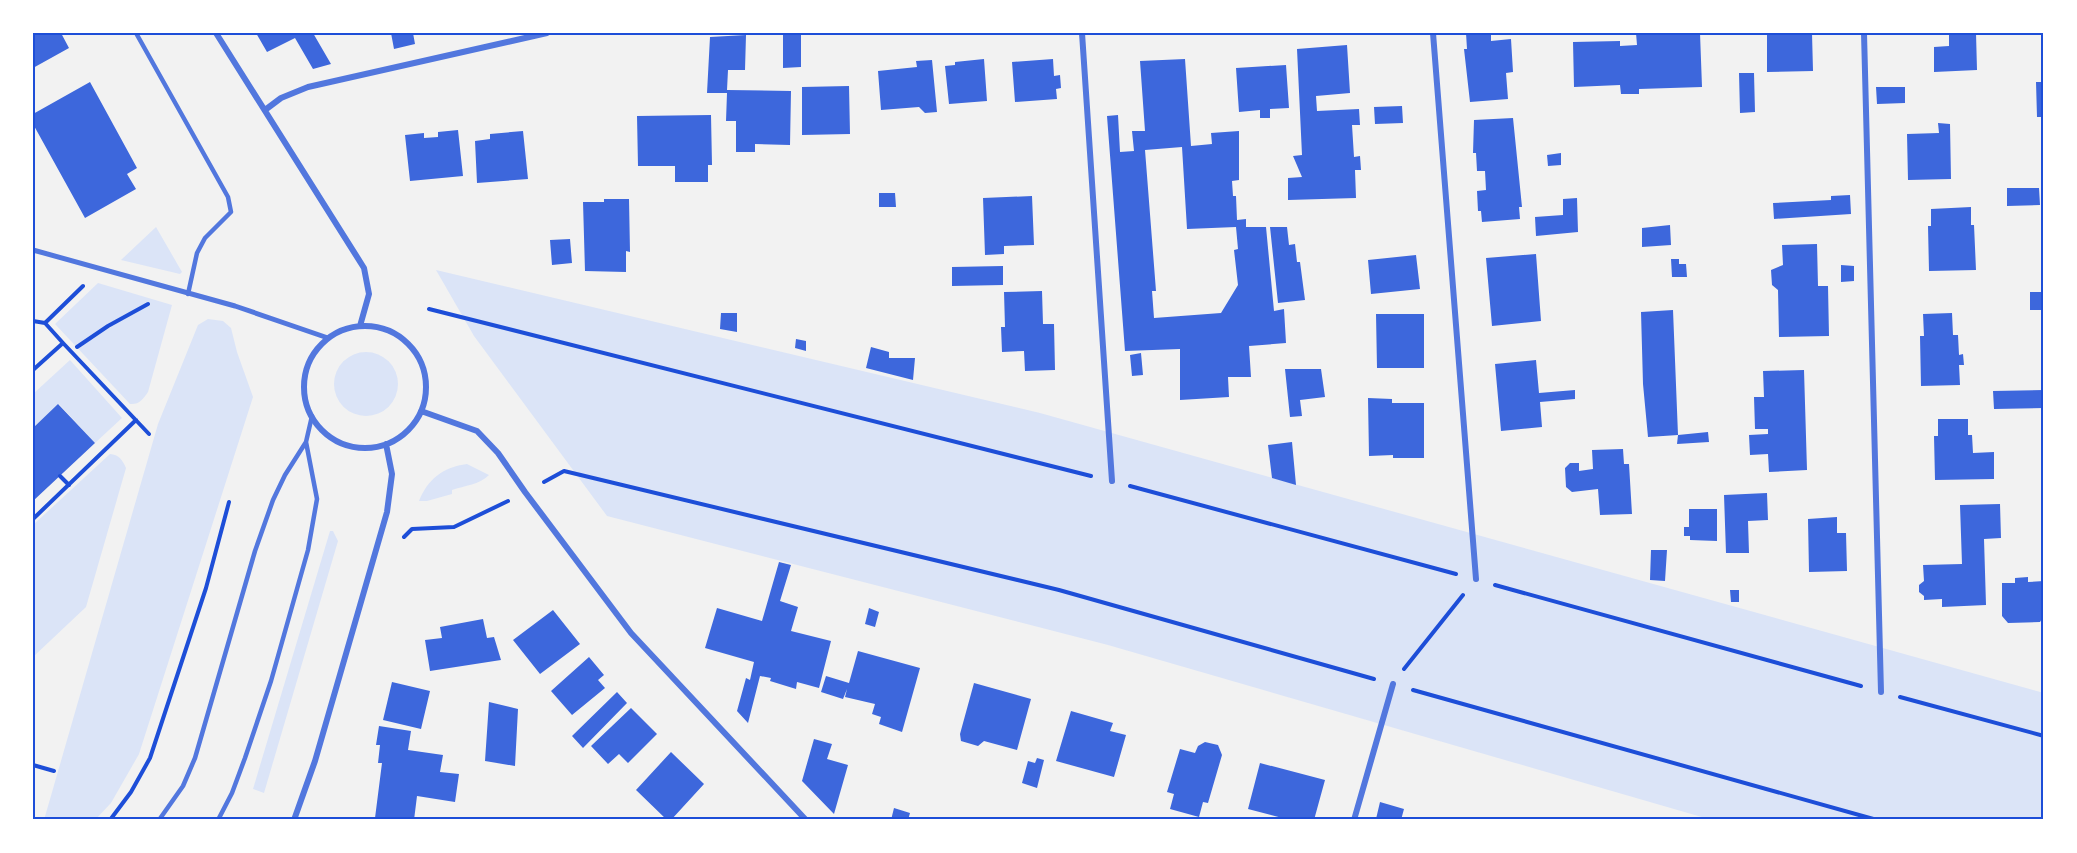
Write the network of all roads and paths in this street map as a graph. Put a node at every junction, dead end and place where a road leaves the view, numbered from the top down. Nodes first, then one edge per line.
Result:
1 (136, 33) edge
2 (216, 33) edge
3 (547, 33) edge
4 (1082, 33) edge
5 (1433, 33) edge
6 (1864, 33) edge
7 (265, 110) junction
8 (33, 250) edge
9 (100, 269) junction
10 (174, 290) junction
11 (188, 294) junction
12 (429, 309) dead end
13 (33, 321) edge
14 (45, 323) junction
15 (360, 326) junction
16 (328, 338) junction
17 (63, 343) junction
18 (77, 347) dead end
19 (33, 370) edge
20 (421, 411) junction
21 (312, 416) junction
22 (136, 420) junction
23 (149, 434) dead end
24 (306, 442) junction
25 (386, 444) junction
26 (60, 476) dead end
27 (548, 479) dead end
28 (1112, 481) junction
29 (69, 485) junction
30 (525, 492) junction
31 (229, 502) dead end
32 (33, 519) edge
33 (404, 537) dead end
34 (1476, 579) junction
35 (1393, 684) junction
36 (1881, 692) junction
37 (2044, 736) edge
38 (33, 765) edge
39 (54, 771) dead end
40 (111, 820) edge
41 (159, 820) edge
42 (218, 820) edge
43 (294, 820) edge
44 (806, 820) edge
45 (1354, 820) edge
46 (1877, 820) edge

1 - 11 lane
2 - 7 street
3 - 7 street
4 - 28 street
5 - 34 street
6 - 36 street
7 - 15 street
8 - 9 street
9 - 10 street
9 - 14 path
10 - 11 street
10 - 18 path
11 - 16 street
12 - 28 path
13 - 14 path
14 - 17 path
15 - 16 street
15 - 20 street
16 - 21 street
17 - 19 path
17 - 22 path
20 - 25 street
20 - 30 street
21 - 24 lane
21 - 25 street
22 - 23 path
22 - 29 path
24 - 41 lane
24 - 42 lane
25 - 43 street
26 - 29 path
27 - 35 path
28 - 34 path
29 - 32 path
30 - 33 path
30 - 44 street
31 - 40 path
34 - 35 path
34 - 36 path
35 - 45 street
35 - 46 path
36 - 37 path
38 - 39 path

